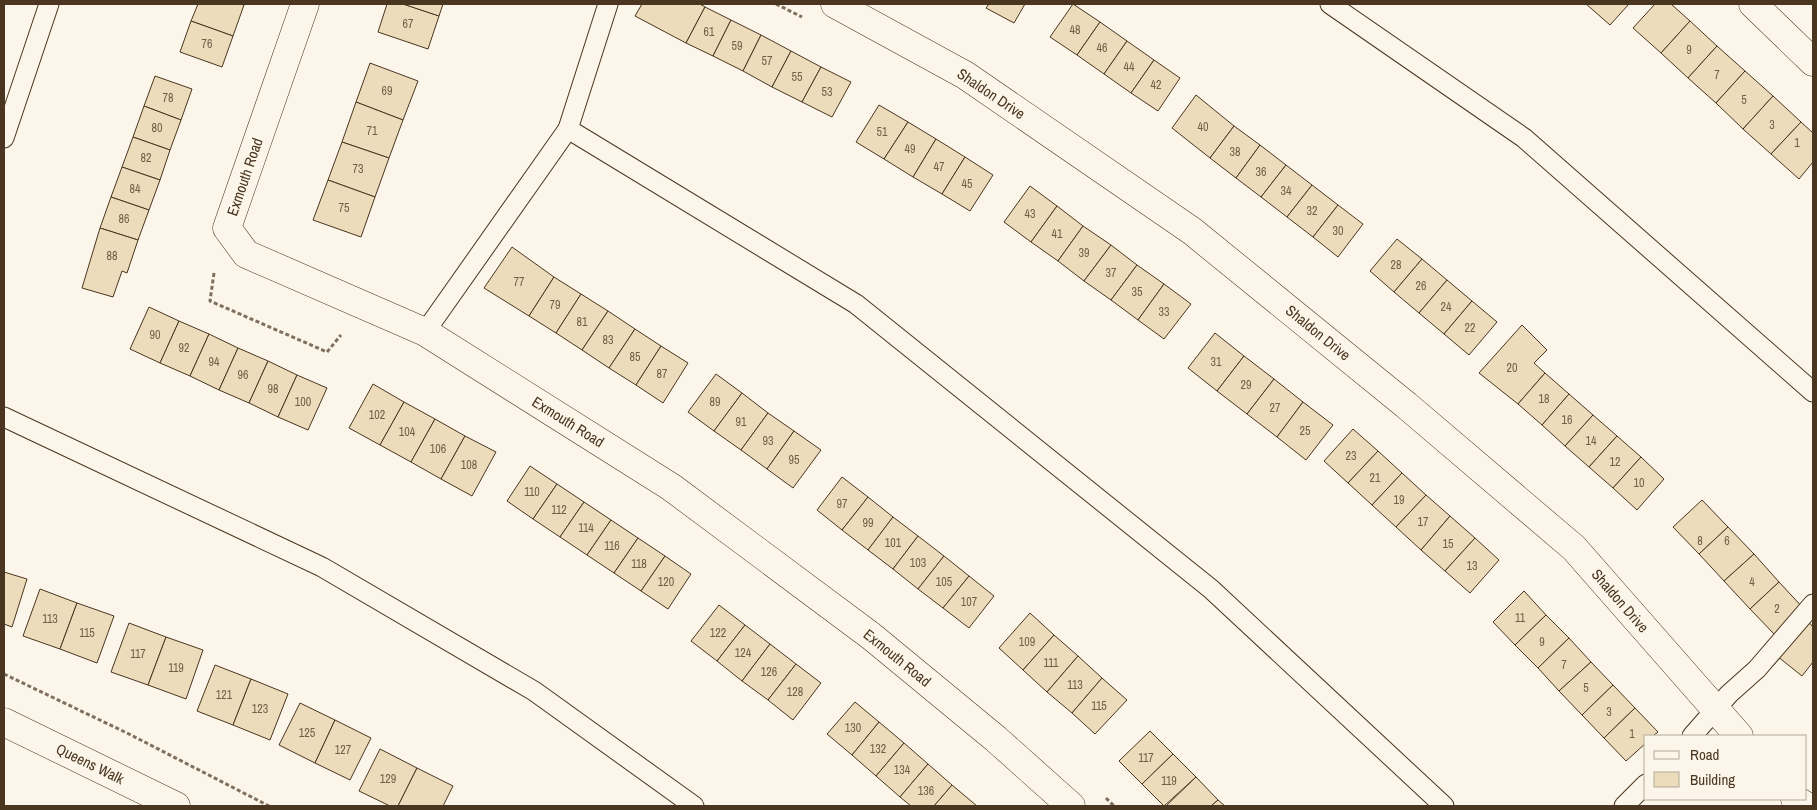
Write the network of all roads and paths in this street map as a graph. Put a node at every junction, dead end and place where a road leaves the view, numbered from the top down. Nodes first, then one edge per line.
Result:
1 (50, 4) edge
2 (305, 4) edge
3 (608, 4) edge
4 (776, 4) edge
5 (835, 4) edge
6 (1330, 4) edge
7 (1753, 4) edge
8 (809, 20) dead end
9 (1813, 62) edge
10 (568, 129) junction
11 (4, 138) edge
12 (215, 270) dead end
13 (344, 330) dead end
14 (425, 332) junction
15 (1813, 392) edge
16 (4, 417) edge
17 (1813, 604) edge
18 (4, 674) edge
19 (1716, 710) junction
20 (4, 722) edge
21 (1693, 735) edge
22 (1738, 735) edge
23 (1644, 786) edge
24 (176, 806) edge
25 (269, 806) edge
26 (694, 806) edge
27 (1071, 806) edge
28 (1444, 806) edge
29 (1624, 806) edge

1 - 11 lane
2 - 14 street, Exmouth Road
3 - 10 lane
4 - 8 path
5 - 19 street, Shaldon Drive
6 - 15 lane
7 - 9 street
10 - 14 lane
10 - 28 lane
12 - 13 path
14 - 27 street, Exmouth Road
16 - 26 lane
17 - 19 lane
18 - 25 path
19 - 21 lane
19 - 22 street, Shaldon Drive
20 - 24 street, Queens Walk
23 - 29 lane

